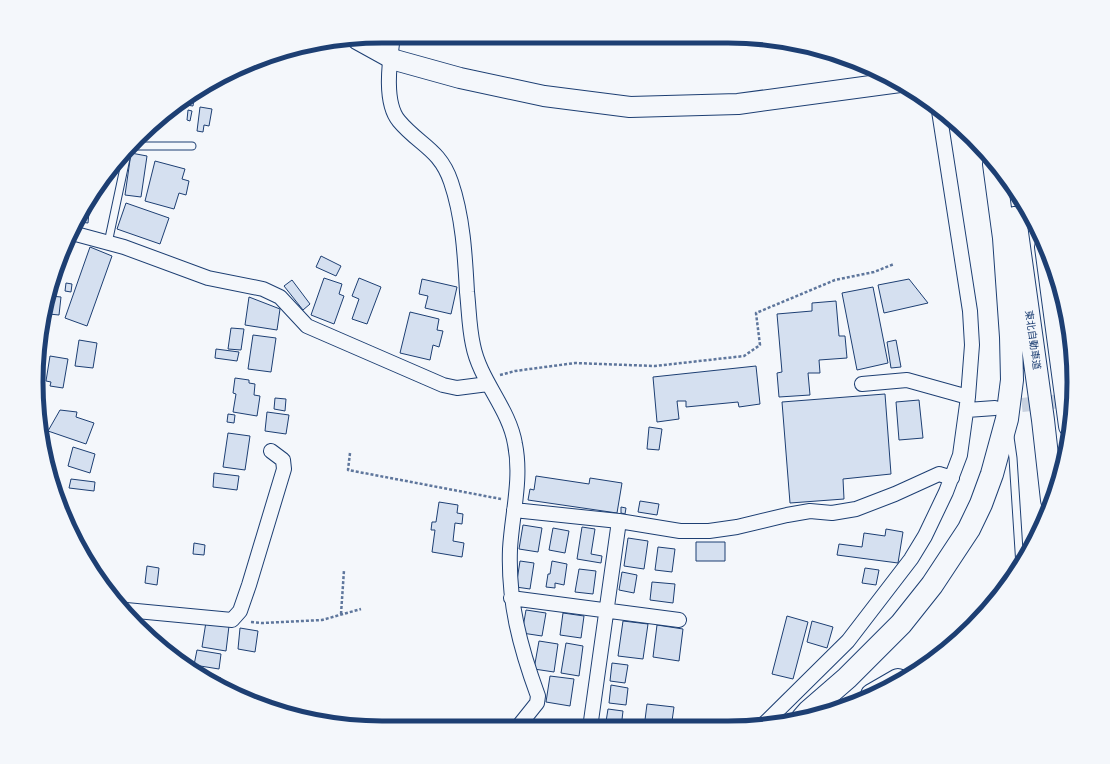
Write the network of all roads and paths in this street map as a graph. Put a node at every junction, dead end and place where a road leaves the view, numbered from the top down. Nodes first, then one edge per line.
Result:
1 (392, 43) edge
2 (365, 44) edge
3 (390, 57) junction
4 (889, 83) edge
5 (940, 118) edge
6 (138, 146) edge
7 (192, 146) dead end
8 (126, 160) edge
9 (995, 174) edge
10 (1011, 195) edge
11 (77, 234) edge
12 (108, 243) junction
13 (894, 264) dead end
14 (1050, 276) edge
15 (487, 382) junction
16 (862, 384) dead end
17 (1066, 398) edge
18 (967, 403) junction
19 (1001, 413) junction
20 (271, 451) dead end
21 (350, 453) dead end
22 (952, 478) junction
23 (1051, 486) edge
24 (514, 506) junction
25 (619, 521) junction
26 (1019, 556) edge
27 (344, 570) dead end
28 (511, 598) junction
29 (360, 608) dead end
30 (607, 609) junction
31 (131, 610) edge
32 (341, 614) junction
33 (232, 620) junction
34 (680, 620) dead end
35 (810, 710) edge
36 (770, 718) edge
37 (523, 721) edge
38 (591, 721) edge

1 - 3 street
2 - 3 street
3 - 4 street
3 - 15 street
5 - 18 street
6 - 7 lane
8 - 12 lane
9 - 19 highway
10 - 23 highway, 東北自動車道
11 - 12 street
12 - 15 street
13 - 15 path
14 - 17 highway
15 - 24 street
16 - 18 street
18 - 19 street
18 - 22 street
19 - 26 lane
19 - 35 highway
20 - 33 street
21 - 24 path
22 - 25 street
22 - 36 street
24 - 25 street
24 - 28 street
25 - 30 street
27 - 32 path
28 - 30 street
28 - 37 street
29 - 32 path
30 - 34 street
30 - 38 street
31 - 33 street
32 - 33 path

